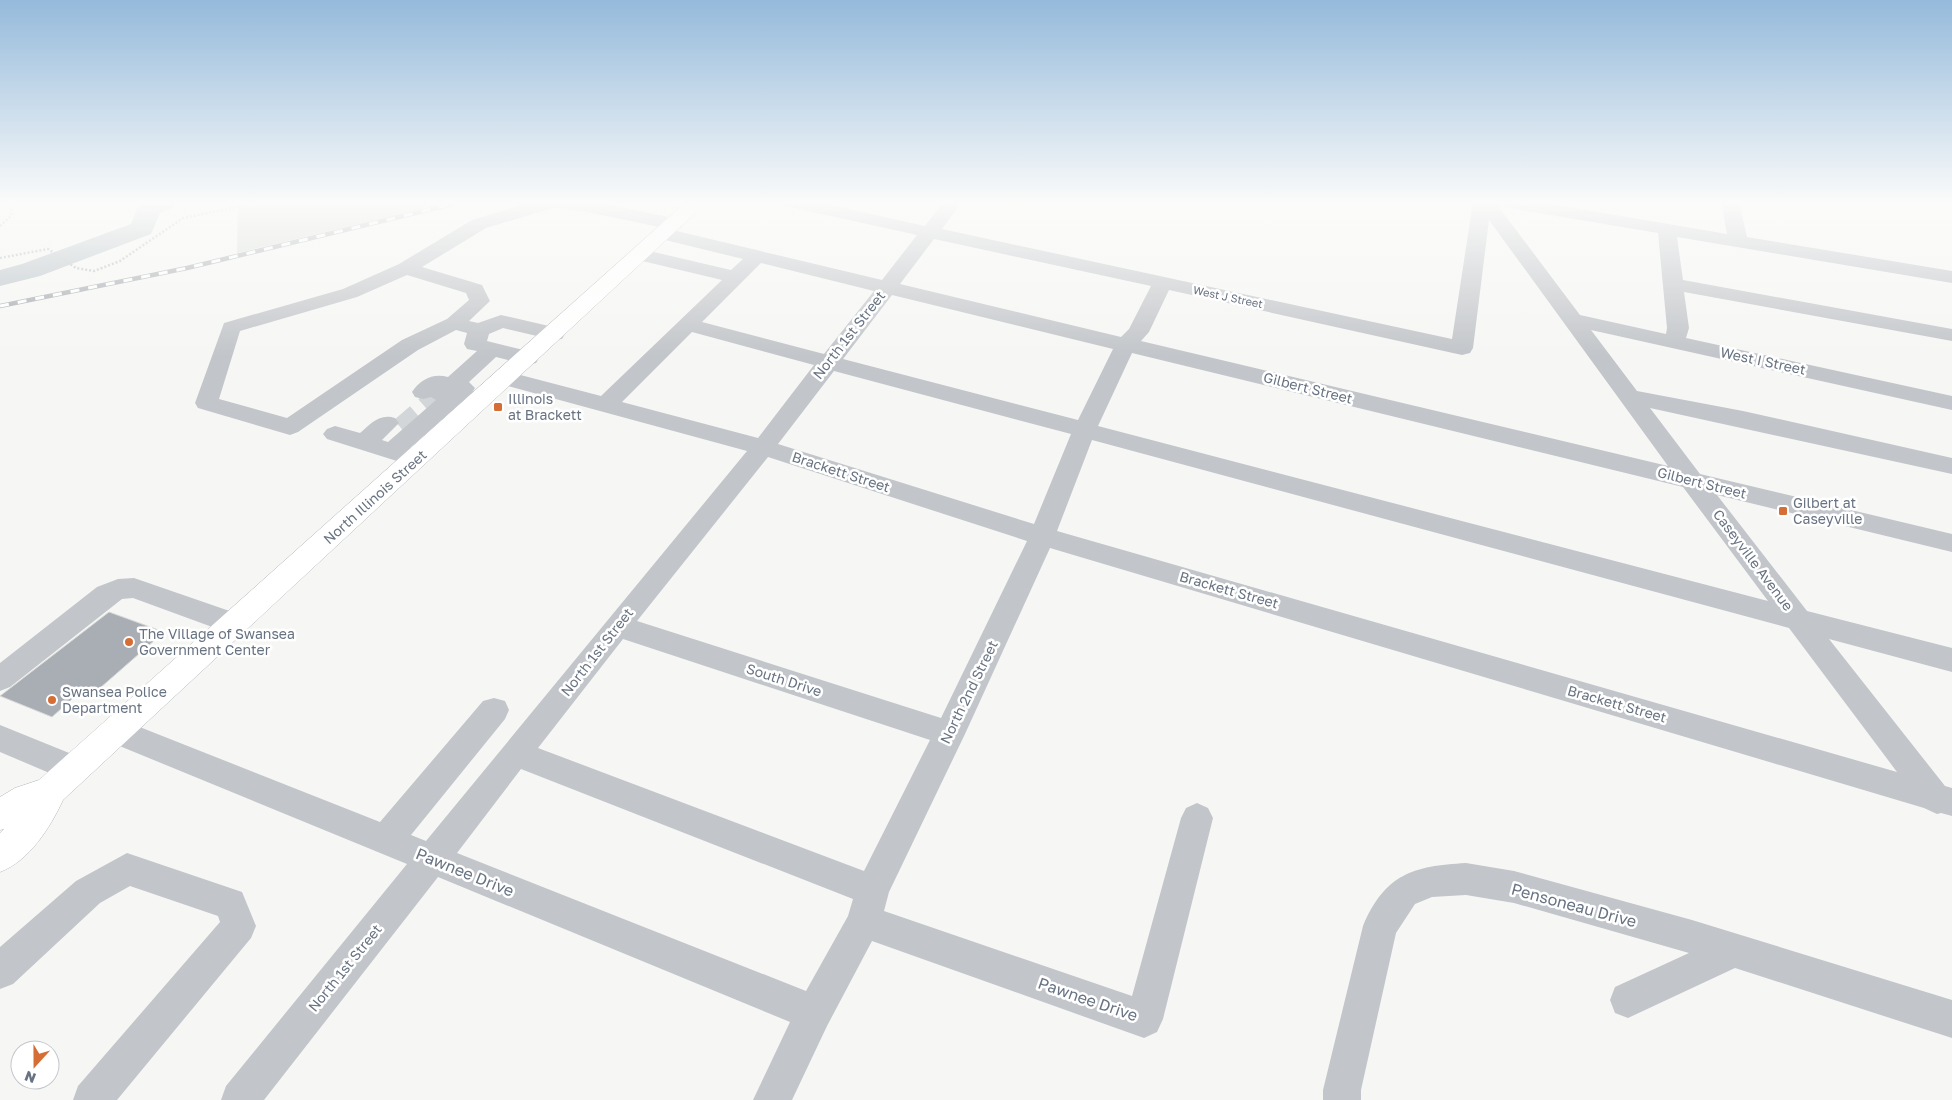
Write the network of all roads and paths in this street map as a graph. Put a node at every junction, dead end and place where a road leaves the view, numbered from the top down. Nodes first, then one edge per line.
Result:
1 (23, 253) edge
2 (56, 253) edge
3 (131, 253) edge
4 (430, 253) edge
5 (748, 253) edge
6 (913, 253) edge
7 (1025, 253) edge
8 (1476, 253) edge
9 (1523, 253) edge
10 (1670, 253) edge
11 (1802, 253) edge
12 (641, 255) joint
13 (757, 256) junction
14 (0, 258) edge
15 (406, 268) junction
16 (736, 277) junction
17 (1952, 278) edge
18 (1163, 283) junction
19 (1673, 284) junction
20 (886, 287) junction
21 (1573, 320) junction
22 (454, 323) junction
23 (688, 324) junction
24 (479, 330) junction
25 (554, 334) junction
26 (1952, 335) edge
27 (1676, 342) junction
28 (1126, 344) junction
29 (492, 349) junction
30 (528, 358) junction
31 (829, 362) junction
32 (496, 387) junction
33 (444, 390) junction
34 (1632, 397) junction
35 (1952, 403) edge
36 (606, 405) junction
37 (394, 426) tunnel mouth
38 (1084, 431) junction
39 (336, 434) dead end
40 (379, 447) junction
41 (763, 448) junction
42 (417, 458) junction
43 (1952, 466) edge
44 (1692, 481) junction
45 (1042, 536) junction
46 (1952, 543) edge
47 (1798, 618) junction
48 (234, 624) junction
49 (617, 626) junction
50 (1952, 660) edge
51 (0, 679) edge
52 (494, 710) dead end
53 (116, 731) junction
54 (950, 734) junction
55 (2, 742) edge
56 (516, 754) junction
57 (62, 780) junction
58 (1943, 800) edge
59 (0, 815) edge
60 (1196, 818) dead end
61 (1952, 820) edge
62 (386, 840) junction
63 (0, 856) edge
64 (432, 859) junction
65 (868, 906) junction
66 (1735, 950) junction
67 (0, 971) edge
68 (1628, 1000) dead end
69 (814, 1013) junction
70 (1952, 1018) edge
71 (92, 1100) edge
72 (240, 1100) edge
73 (772, 1100) edge
74 (1342, 1100) edge

1 - 14 path
2 - 3 path
4 - 15 street, Gilbert Street
5 - 13 street, Gilbert Street
6 - 20 street, North 1st Street
7 - 18 street, West J Street
8 - 18 street, West J Street
9 - 21 street, Caseyville Avenue
10 - 19 street
11 - 17 street
12 - 16 street
12 - 25 main road, North Illinois Street
13 - 16 street
13 - 20 street, Gilbert Street
15 - 22 street
15 - 22 street, Gilbert Street
16 - 23 street
18 - 28 street, North 2nd Street
19 - 26 street
19 - 27 street
20 - 28 street, Gilbert Street
20 - 31 street, North 1st Street
21 - 27 street, West I Street
21 - 34 street, Caseyville Avenue
22 - 24 street
23 - 31 street
23 - 36 street
24 - 25 street
24 - 29 street
25 - 30 main road, North Illinois Street
27 - 35 street, West I Street
28 - 38 street, North 2nd Street
28 - 44 street, Gilbert Street
29 - 30 street
29 - 33 street
30 - 32 main road, North Illinois Street
31 - 38 street
31 - 41 street, North 1st Street
32 - 33 street, Brackett Street
32 - 36 street, Brackett Street
32 - 42 main road, North Illinois Street
33 - 40 street
34 - 43 street
34 - 44 street, Caseyville Avenue
36 - 41 street, Brackett Street
37 - 40 street
38 - 45 street, North 2nd Street
38 - 47 street
39 - 40 street
40 - 42 street
41 - 45 street, Brackett Street
41 - 49 street, North 1st Street
42 - 48 main road, North Illinois Street
44 - 46 street, Gilbert Street
44 - 47 street, Caseyville Avenue
45 - 54 street, North 2nd Street
45 - 58 street, Brackett Street
47 - 50 street
47 - 58 street, Caseyville Avenue
48 - 51 street
48 - 53 main road, North Illinois Street
49 - 54 street, South Drive
49 - 56 street, North 1st Street
52 - 62 street
53 - 57 main road, North Illinois Street
53 - 62 street, Pawnee Drive
54 - 65 street, North 2nd Street
55 - 57 street
56 - 64 street, North 1st Street
56 - 65 street
57 - 59 main road, North Illinois Street
57 - 63 main road, North Illinois Street
58 - 61 street, Caseyville Avenue
60 - 65 street, Pawnee Drive
62 - 64 street, Pawnee Drive
64 - 69 street, Pawnee Drive
64 - 72 street, North 1st Street
65 - 69 street, North 2nd Street
66 - 68 street
66 - 70 street, Pensoneau Drive
66 - 74 street, Pensoneau Drive
67 - 71 street
69 - 73 street, North 2nd Street

